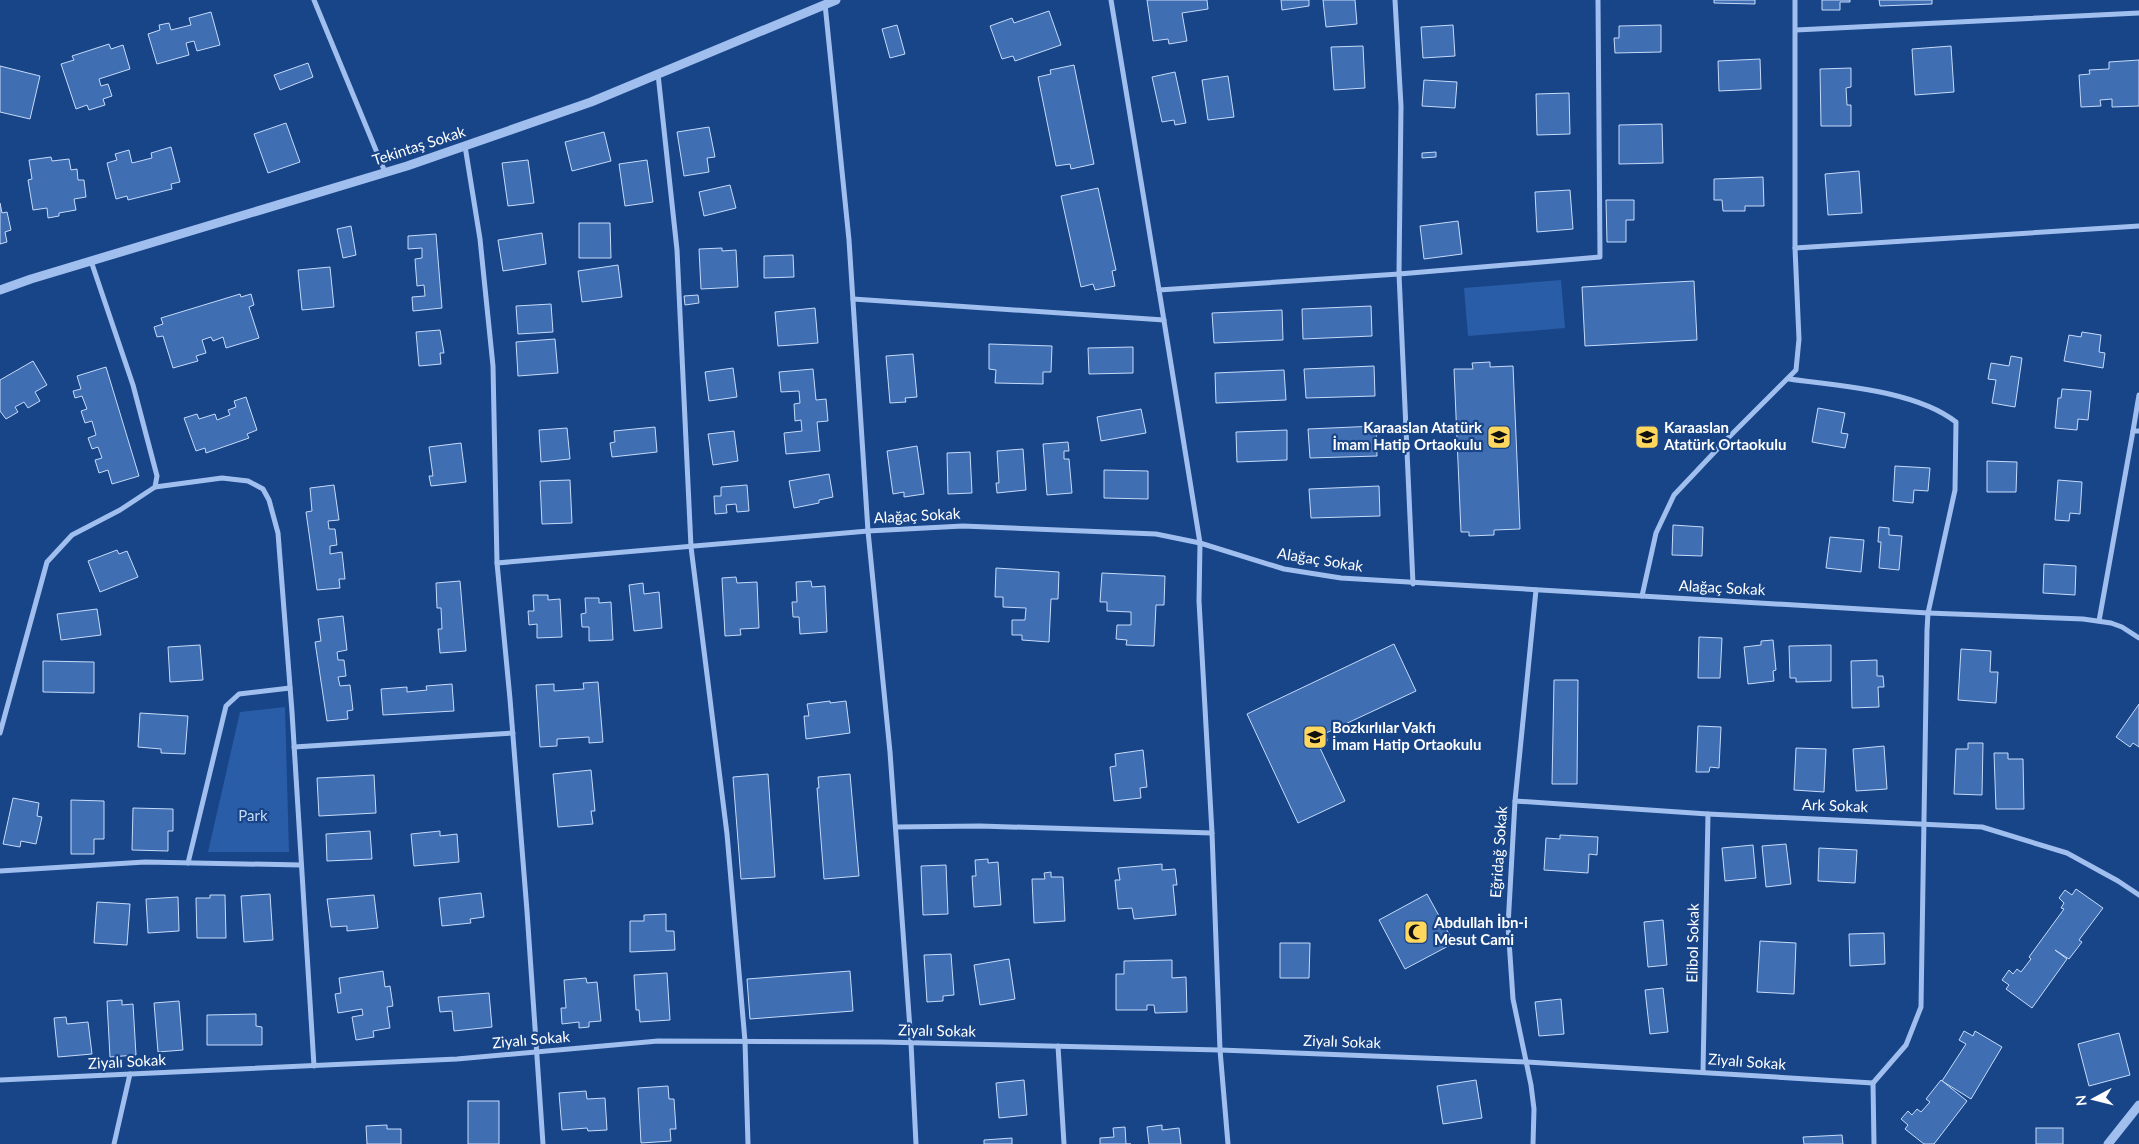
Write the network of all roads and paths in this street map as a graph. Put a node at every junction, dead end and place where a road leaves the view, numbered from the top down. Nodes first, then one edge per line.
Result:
1 (314, 0) edge
2 (836, 0) edge
3 (1111, 0) edge
4 (1395, 0) edge
5 (1598, 0) edge
6 (1795, 0) edge
7 (825, 4) junction
8 (2139, 13) edge
9 (1796, 30) junction
10 (658, 74) junction
11 (465, 145) junction
12 (385, 172) junction
13 (2139, 226) edge
14 (1794, 248) junction
15 (91, 261) junction
16 (1399, 274) junction
17 (0, 290) edge
18 (1159, 290) junction
19 (853, 299) junction
20 (1164, 320) junction
21 (1789, 379) junction
22 (2139, 395) edge
23 (2136, 431) edge
24 (155, 487) junction
25 (868, 531) junction
26 (1200, 543) junction
27 (691, 547) junction
28 (497, 563) junction
29 (1413, 584) junction
30 (1536, 590) junction
31 (1642, 596) junction
32 (1928, 613) junction
33 (2099, 621) junction
34 (2139, 638) edge
35 (290, 688) junction
36 (0, 705) edge
37 (7, 706) junction
38 (0, 733) edge
39 (513, 733) junction
40 (294, 747) junction
41 (1515, 801) junction
42 (1708, 814) junction
43 (1923, 823) junction
44 (896, 827) junction
45 (1212, 832) junction
46 (188, 863) junction
47 (301, 865) junction
48 (0, 871) edge
49 (2139, 895) edge
50 (745, 1041) junction
51 (911, 1043) junction
52 (1058, 1046) junction
53 (1220, 1050) junction
54 (537, 1051) junction
55 (1527, 1062) junction
56 (314, 1066) junction
57 (1703, 1072) junction
58 (130, 1074) junction
59 (0, 1080) edge
60 (1873, 1083) junction
61 (2139, 1105) edge
62 (114, 1144) edge
63 (543, 1144) edge
64 (748, 1144) edge
65 (916, 1144) edge
66 (1064, 1144) edge
67 (1228, 1144) edge
68 (1533, 1144) edge
69 (1874, 1144) edge
70 (2108, 1144) edge

1 - 12 street
2 - 7 street, Tekintaş Sokak
3 - 18 street
4 - 16 street
5 - 16 street
6 - 9 street
7 - 10 street, Tekintaş Sokak
7 - 19 street
8 - 9 street
9 - 14 street
10 - 11 street, Tekintaş Sokak
10 - 27 street
11 - 12 street, Tekintaş Sokak
11 - 28 street
12 - 15 street, Tekintaş Sokak
13 - 14 street
14 - 21 street
15 - 17 street, Tekintaş Sokak
15 - 24 street
16 - 18 street
16 - 29 street
18 - 20 street
19 - 20 street
19 - 25 street
20 - 26 street
21 - 31 street
21 - 32 street
22 - 23 street
23 - 33 street
24 - 35 street
24 - 37 street
25 - 26 street, Alağaç Sokak
25 - 27 street, Alağaç Sokak
25 - 44 street
26 - 29 street, Alağaç Sokak
26 - 45 street
27 - 28 street, Alağaç Sokak
27 - 50 street
28 - 39 street
29 - 30 street, Alağaç Sokak
30 - 31 street, Alağaç Sokak
30 - 41 street, Eğridağ Sokak
31 - 32 street, Alağaç Sokak
32 - 33 street, Alağaç Sokak
32 - 43 street
33 - 34 street, Alağaç Sokak
35 - 40 street
35 - 46 street
36 - 37 street
37 - 38 street
39 - 40 street
39 - 54 street
40 - 47 street
41 - 42 street, Ark Sokak
41 - 55 street, Eğridağ Sokak
42 - 43 street, Ark Sokak
42 - 57 street, Elibol Sokak
43 - 49 street, Ark Sokak
43 - 60 street
44 - 45 street
44 - 51 street
45 - 53 street
46 - 47 street
46 - 48 street
47 - 56 street
50 - 51 street, Ziyalı Sokak
50 - 54 street, Ziyalı Sokak
50 - 64 street
51 - 52 street, Ziyalı Sokak
51 - 65 street
52 - 53 street, Ziyalı Sokak
52 - 66 street
53 - 55 street, Ziyalı Sokak
53 - 67 street
54 - 56 street, Ziyalı Sokak
54 - 63 street
55 - 57 street, Ziyalı Sokak
55 - 68 street, Eğridağ Sokak
56 - 58 street, Ziyalı Sokak
57 - 60 street, Ziyalı Sokak
58 - 59 street, Ziyalı Sokak
58 - 62 street
60 - 69 street
61 - 70 street

